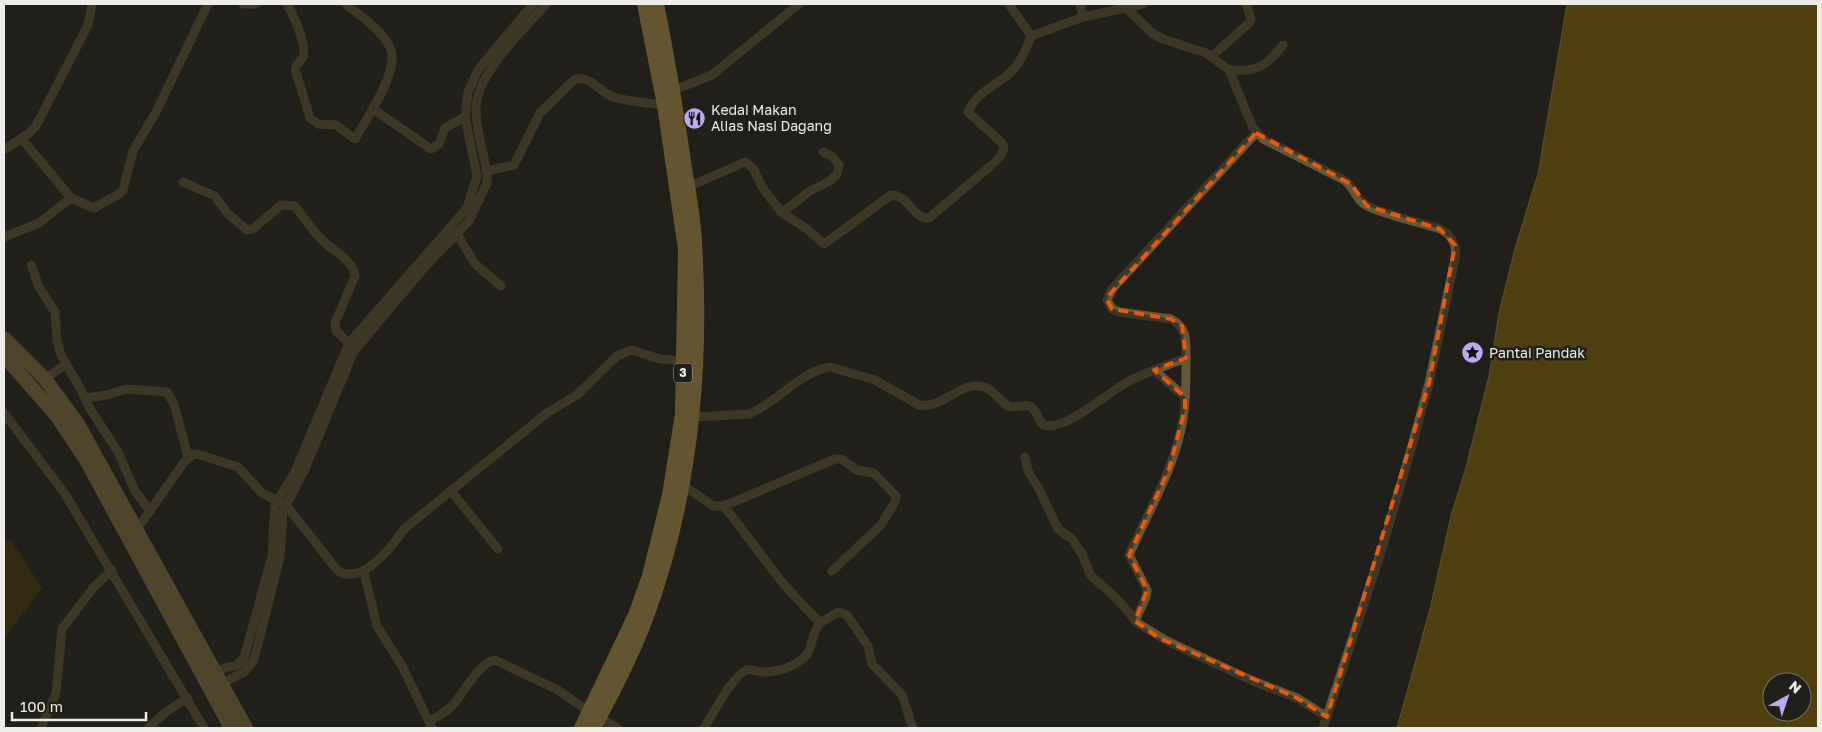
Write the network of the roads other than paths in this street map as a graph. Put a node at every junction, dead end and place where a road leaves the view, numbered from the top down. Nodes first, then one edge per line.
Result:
1 (92, 4) edge
2 (208, 4) edge
3 (243, 4) edge
4 (256, 4) edge
5 (287, 4) edge
6 (346, 4) edge
7 (533, 4) edge
8 (546, 4) edge
9 (644, 4) edge
10 (657, 4) edge
11 (800, 4) edge
12 (1009, 4) edge
13 (1080, 4) edge
14 (1143, 4) edge
15 (1246, 4) edge
16 (1127, 9) junction
17 (1083, 17) junction
18 (1031, 36) junction
19 (1283, 45) dead end
20 (1212, 56) junction
21 (1229, 70) junction
22 (674, 90) junction
23 (664, 105) junction
24 (372, 109) junction
25 (466, 117) junction
26 (1256, 134) junction
27 (22, 138) junction
28 (4, 150) edge
29 (823, 152) dead end
30 (487, 171) junction
31 (183, 182) dead end
32 (688, 186) junction
33 (71, 198) junction
34 (780, 212) junction
35 (457, 234) junction
36 (4, 237) edge
37 (31, 265) dead end
38 (501, 286) dead end
39 (4, 338) edge
40 (349, 343) junction
41 (4, 356) edge
42 (1186, 358) junction
43 (683, 361) junction
44 (66, 364) junction
45 (1154, 370) junction
46 (45, 379) junction
47 (1185, 396) junction
48 (85, 398) junction
49 (4, 413) edge
50 (694, 417) junction
51 (188, 457) junction
52 (1026, 457) dead end
53 (464, 481) junction
54 (683, 485) junction
55 (451, 491) junction
56 (277, 500) junction
57 (464, 504) junction
58 (286, 505) junction
59 (724, 506) junction
60 (150, 511) junction
61 (137, 529) junction
62 (498, 548) dead end
63 (112, 570) junction
64 (832, 571) dead end
65 (364, 572) junction
66 (1134, 620) junction
67 (820, 623) junction
68 (214, 671) junction
69 (221, 684) junction
70 (188, 698) junction
71 (1327, 717) junction
72 (595, 719) edge
73 (431, 724) edge
74 (41, 728) edge
75 (148, 728) edge
76 (204, 728) edge
77 (231, 728) edge
78 (246, 728) edge
79 (581, 728) edge
80 (617, 728) edge
81 (704, 728) edge
82 (913, 728) edge
83 (1323, 728) edge

1 - 27 street
2 - 33 street
3 - 4 street
5 - 24 street
6 - 24 street
7 - 25 street
8 - 30 street
9 - 23 highway, 3
10 - 22 highway, 3
11 - 22 street
12 - 18 street
13 - 17 street
14 - 16 street
15 - 20 street
16 - 17 street
16 - 20 street
17 - 18 street
18 - 34 street
19 - 21 street
20 - 21 street
21 - 26 street
22 - 32 highway, 3
23 - 30 street
23 - 43 highway, 3
24 - 25 street
25 - 40 street
26 - 42 street
26 - 71 street
27 - 28 street
27 - 33 street
29 - 34 street
30 - 35 street
31 - 40 street
32 - 34 street
32 - 50 highway, 3
33 - 36 street
35 - 38 street
35 - 58 street
37 - 44 street
39 - 46 main road
40 - 56 street
41 - 77 main road
42 - 45 street
42 - 47 street
43 - 53 street
43 - 72 highway, 3
44 - 46 street
44 - 48 street
45 - 47 street
45 - 50 street
46 - 61 main road
47 - 66 street
48 - 51 street
48 - 60 street
49 - 63 street
50 - 54 highway, 3
51 - 56 street
51 - 60 street
52 - 66 street
53 - 55 street
53 - 57 street
54 - 59 street
54 - 72 highway, 3
55 - 57 street
55 - 65 street
56 - 58 street
56 - 68 street
57 - 62 street
58 - 65 street
58 - 69 street
59 - 64 street
59 - 67 street
60 - 61 street
61 - 68 main road
63 - 70 street
63 - 74 street
65 - 73 street
66 - 71 street
67 - 81 street
67 - 82 street
68 - 69 main road
69 - 78 main road
70 - 75 street
70 - 76 street
71 - 83 street
72 - 73 street
72 - 79 highway, 3
72 - 80 street

